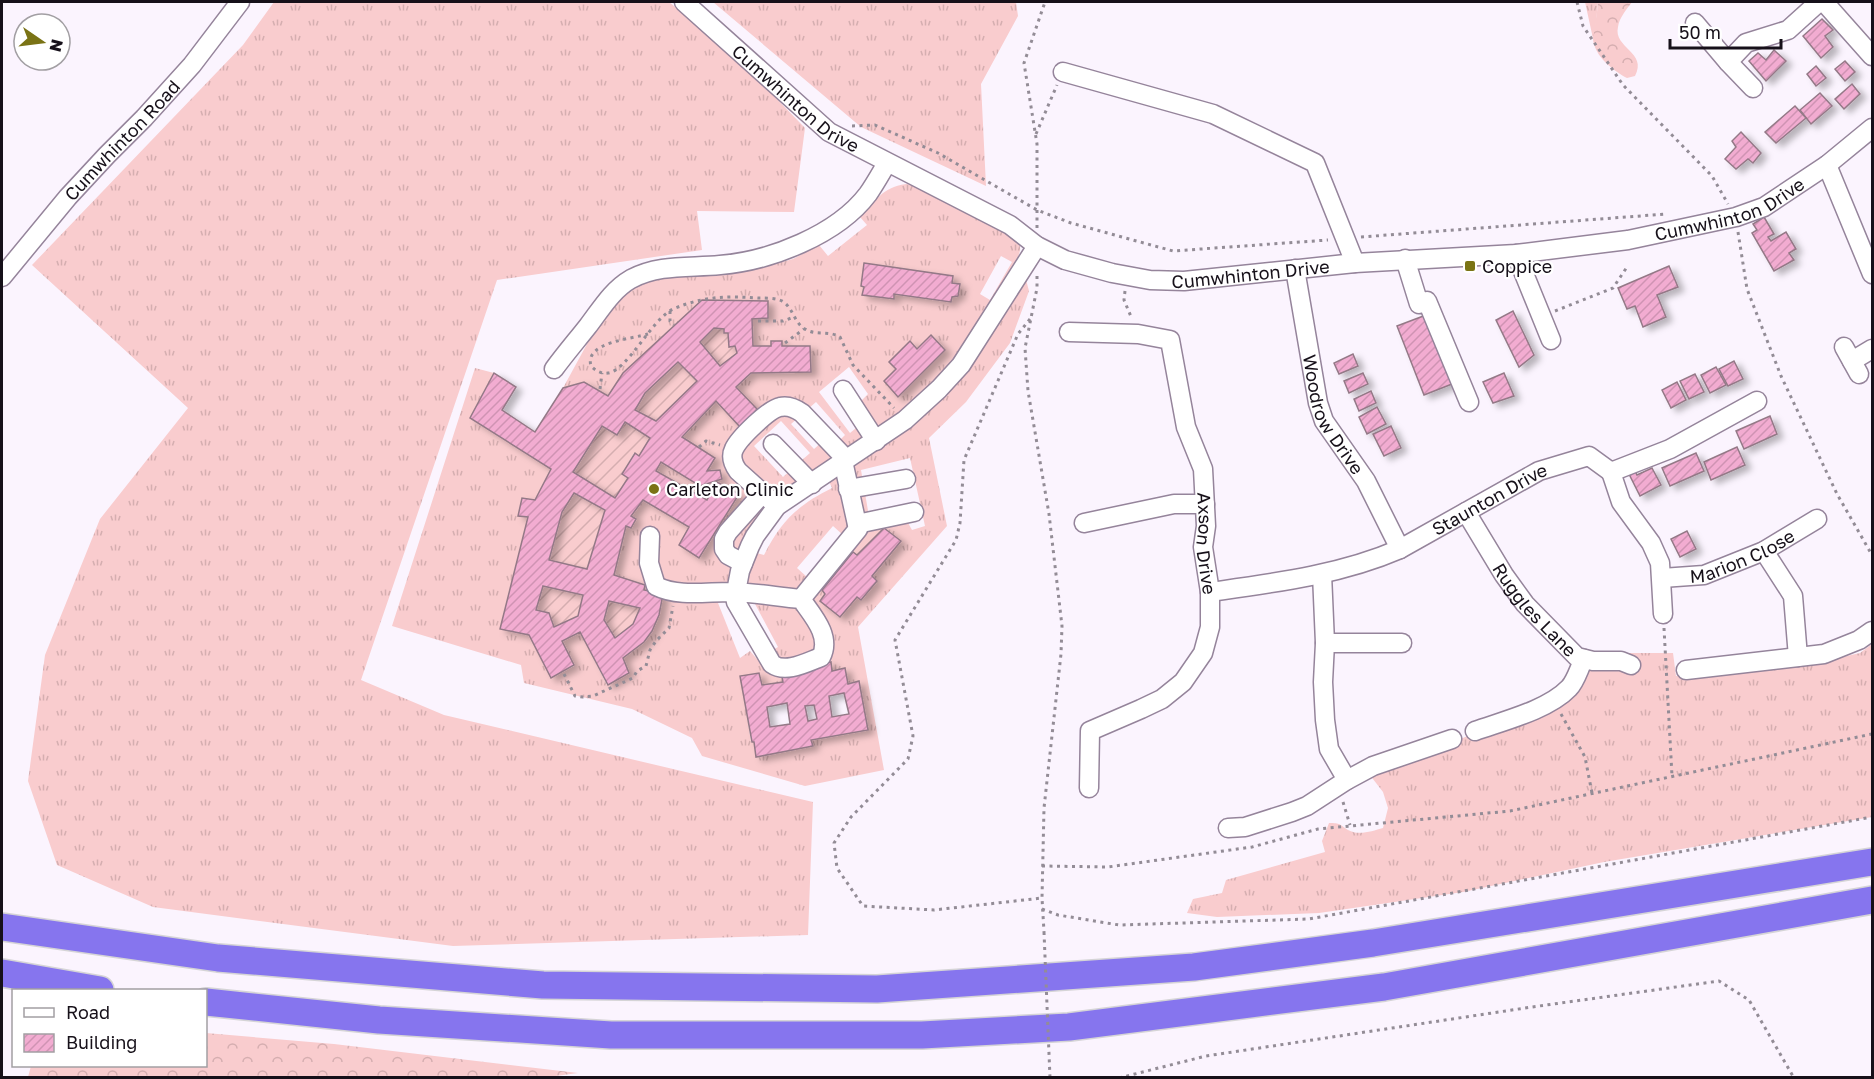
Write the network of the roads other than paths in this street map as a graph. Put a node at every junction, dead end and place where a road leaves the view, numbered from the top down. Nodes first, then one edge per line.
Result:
1 (240, 2) edge
2 (684, 2) edge
3 (1819, 2) edge
4 (1835, 5) edge
5 (1695, 23) dead end
6 (1872, 56) edge
7 (1728, 62) junction
8 (1063, 72) road end
9 (1753, 88) dead end
10 (1872, 128) edge
11 (887, 163) junction
12 (1827, 165) junction
13 (1038, 246) junction
14 (1868, 250) edge
15 (1516, 254) junction
16 (1405, 259) junction
17 (1354, 263) junction
18 (1295, 269) junction
19 (1872, 274) edge
20 (2, 277) edge
21 (1069, 332) dead end
22 (1551, 340) dead end
23 (1872, 349) edge
24 (1852, 361) dead end
25 (554, 369) dead end
26 (843, 390) dead end
27 (1757, 401) dead end
28 (1469, 402) dead end
29 (876, 441) junction
30 (773, 444) dead end
31 (844, 460) junction
32 (1611, 472) junction
33 (906, 478) dead end
34 (812, 483) junction
35 (848, 489) junction
36 (762, 494) junction
37 (1205, 504) junction
38 (777, 506) junction
39 (914, 512) dead end
40 (1466, 512) junction
41 (1817, 519) dead end
42 (1084, 523) dead end
43 (857, 524) junction
44 (650, 536) dead end
45 (1400, 549) junction
46 (1764, 551) junction
47 (743, 563) junction
48 (1322, 574) junction
49 (1662, 578) junction
50 (736, 592) junction
51 (1210, 592) junction
52 (801, 599) junction
53 (1663, 614) road end
54 (1872, 631) edge
55 (1325, 643) junction
56 (1401, 643) dead end
57 (1798, 657) junction
58 (1584, 659) junction
59 (1631, 665) dead end
60 (1686, 670) dead end
61 (1475, 731) dead end
62 (1452, 739) dead end
63 (1342, 784) junction
64 (1089, 788) dead end
65 (1228, 828) dead end
66 (1872, 862) edge
67 (1872, 900) edge
68 (2, 927) edge
69 (2, 973) edge
70 (94, 989) edge
71 (207, 1002) edge

1 - 20 street, Cumwhinton Road
2 - 11 street, Cumwhinton Drive
3 - 7 street
4 - 6 street
5 - 7 street
7 - 9 street
8 - 17 street
10 - 12 street, Cumwhinton Drive
11 - 13 street, Cumwhinton Drive
11 - 25 street
12 - 14 street
12 - 15 street, Cumwhinton Drive
13 - 18 street, Cumwhinton Drive
13 - 29 street
14 - 19 street
15 - 16 street, Cumwhinton Drive
15 - 22 street
16 - 17 street, Cumwhinton Drive
16 - 28 street
17 - 18 street, Cumwhinton Drive
18 - 45 street, Woodrow Drive
21 - 37 street, Axson Drive
23 - 24 street
26 - 29 street
27 - 32 street
29 - 31 street
30 - 34 street
31 - 34 street
31 - 35 street
31 - 36 street
32 - 40 street, Staunton Drive
32 - 49 street
33 - 35 street
34 - 38 street
35 - 43 street
36 - 38 street
36 - 47 street
37 - 42 street
37 - 51 street, Axson Drive
38 - 47 street
39 - 43 street
40 - 45 street, Staunton Drive
40 - 58 street, Ruggles Lane
41 - 46 street, Marion Close
43 - 52 street
44 - 50 street
45 - 48 street, Staunton Drive
46 - 49 street, Marion Close
46 - 57 street
47 - 50 street
48 - 51 street, Staunton Drive
48 - 55 street
49 - 53 street
50 - 52 street
50 - 52 street
51 - 64 street, Axson Drive
54 - 57 street
55 - 56 street
55 - 63 street
57 - 60 street
58 - 59 street, Ruggles Lane
58 - 61 street
62 - 63 street
63 - 65 street
66 - 68 highway
67 - 71 highway
69 - 70 highway

